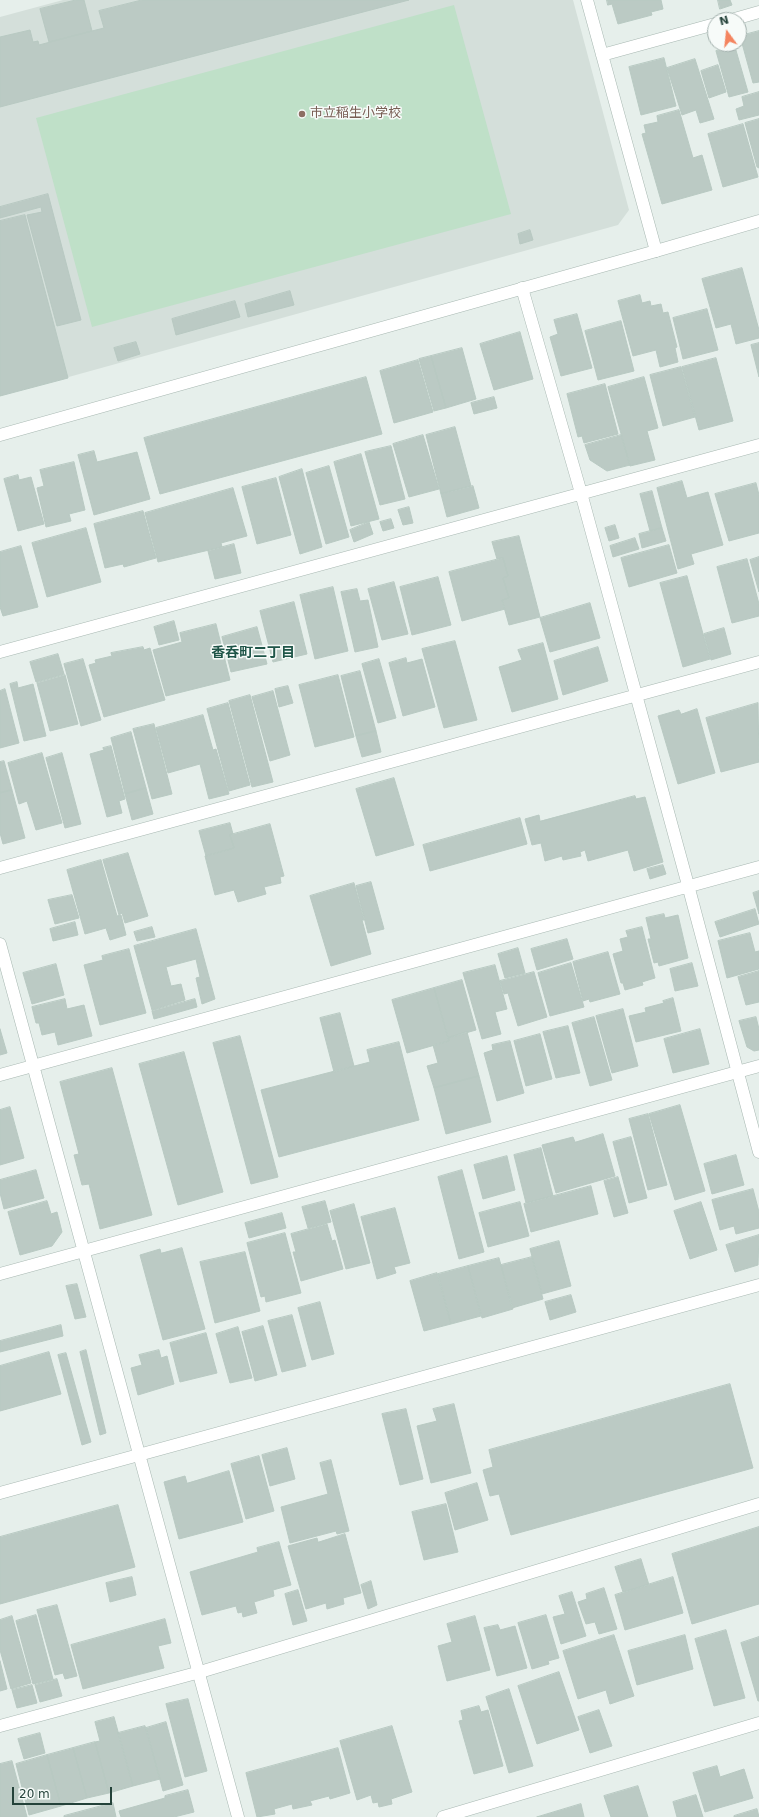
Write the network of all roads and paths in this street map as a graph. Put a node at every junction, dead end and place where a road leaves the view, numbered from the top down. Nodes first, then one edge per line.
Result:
1 (587, 0) edge
2 (759, 12) edge
3 (747, 15) edge
4 (707, 26) edge
5 (602, 55) junction
6 (759, 221) edge
7 (656, 251) junction
8 (522, 288) junction
9 (0, 435) edge
10 (759, 445) edge
11 (581, 493) junction
12 (0, 652) edge
13 (759, 662) edge
14 (635, 696) junction
15 (759, 867) edge
16 (0, 868) edge
17 (688, 885) junction
18 (0, 944) edge
19 (34, 1065) junction
20 (759, 1066) edge
21 (738, 1072) junction
22 (0, 1075) edge
23 (759, 1152) edge
24 (85, 1250) junction
25 (0, 1274) edge
26 (759, 1285) edge
27 (138, 1454) junction
28 (0, 1492) edge
29 (759, 1504) edge
30 (200, 1672) junction
31 (759, 1723) edge
32 (0, 1726) edge
33 (238, 1817) edge
34 (443, 1817) edge

1 - 5 street
2 - 3 street
4 - 5 street
5 - 7 street
6 - 7 street
7 - 8 street
8 - 9 street
8 - 11 street
10 - 11 street
11 - 12 street
11 - 14 street
13 - 14 street
14 - 16 street
14 - 17 street
15 - 17 street
17 - 19 street
17 - 21 street
18 - 19 street
19 - 22 street
19 - 24 street
20 - 21 street
21 - 23 street
21 - 24 street
24 - 25 street
24 - 27 street
26 - 27 street
27 - 28 street
27 - 30 street
29 - 30 street
30 - 32 street
30 - 33 street
31 - 34 street

